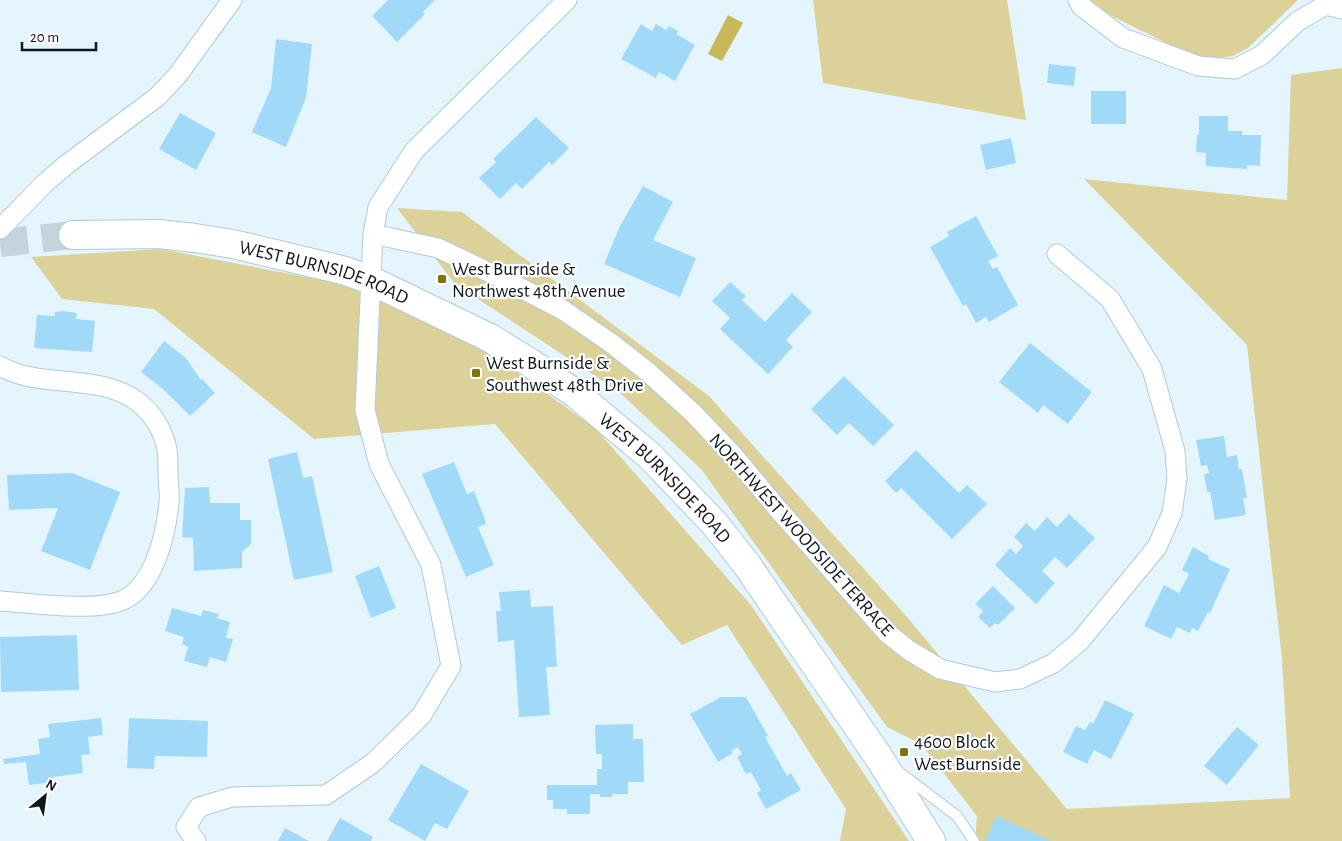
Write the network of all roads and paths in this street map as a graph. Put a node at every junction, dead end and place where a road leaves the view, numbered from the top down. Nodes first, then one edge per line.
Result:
1 (232, 0) edge
2 (1078, 0) edge
3 (555, 3) edge
4 (1342, 9) edge
5 (0, 229) edge
6 (373, 234) junction
7 (73, 235) tunnel mouth
8 (1057, 254) dead end
9 (370, 280) junction
10 (0, 366) edge
11 (0, 601) edge
12 (878, 756) junction
13 (196, 841) edge
14 (931, 841) edge
15 (974, 841) edge

1 - 5 street
2 - 4 street
3 - 6 street
6 - 8 street, NORTHWEST WOODSIDE TERRACE
6 - 9 street
7 - 9 main road, WEST BURNSIDE ROAD
9 - 12 main road, WEST BURNSIDE ROAD
9 - 13 street
10 - 11 street
12 - 14 main road, WEST BURNSIDE ROAD
12 - 15 lane

